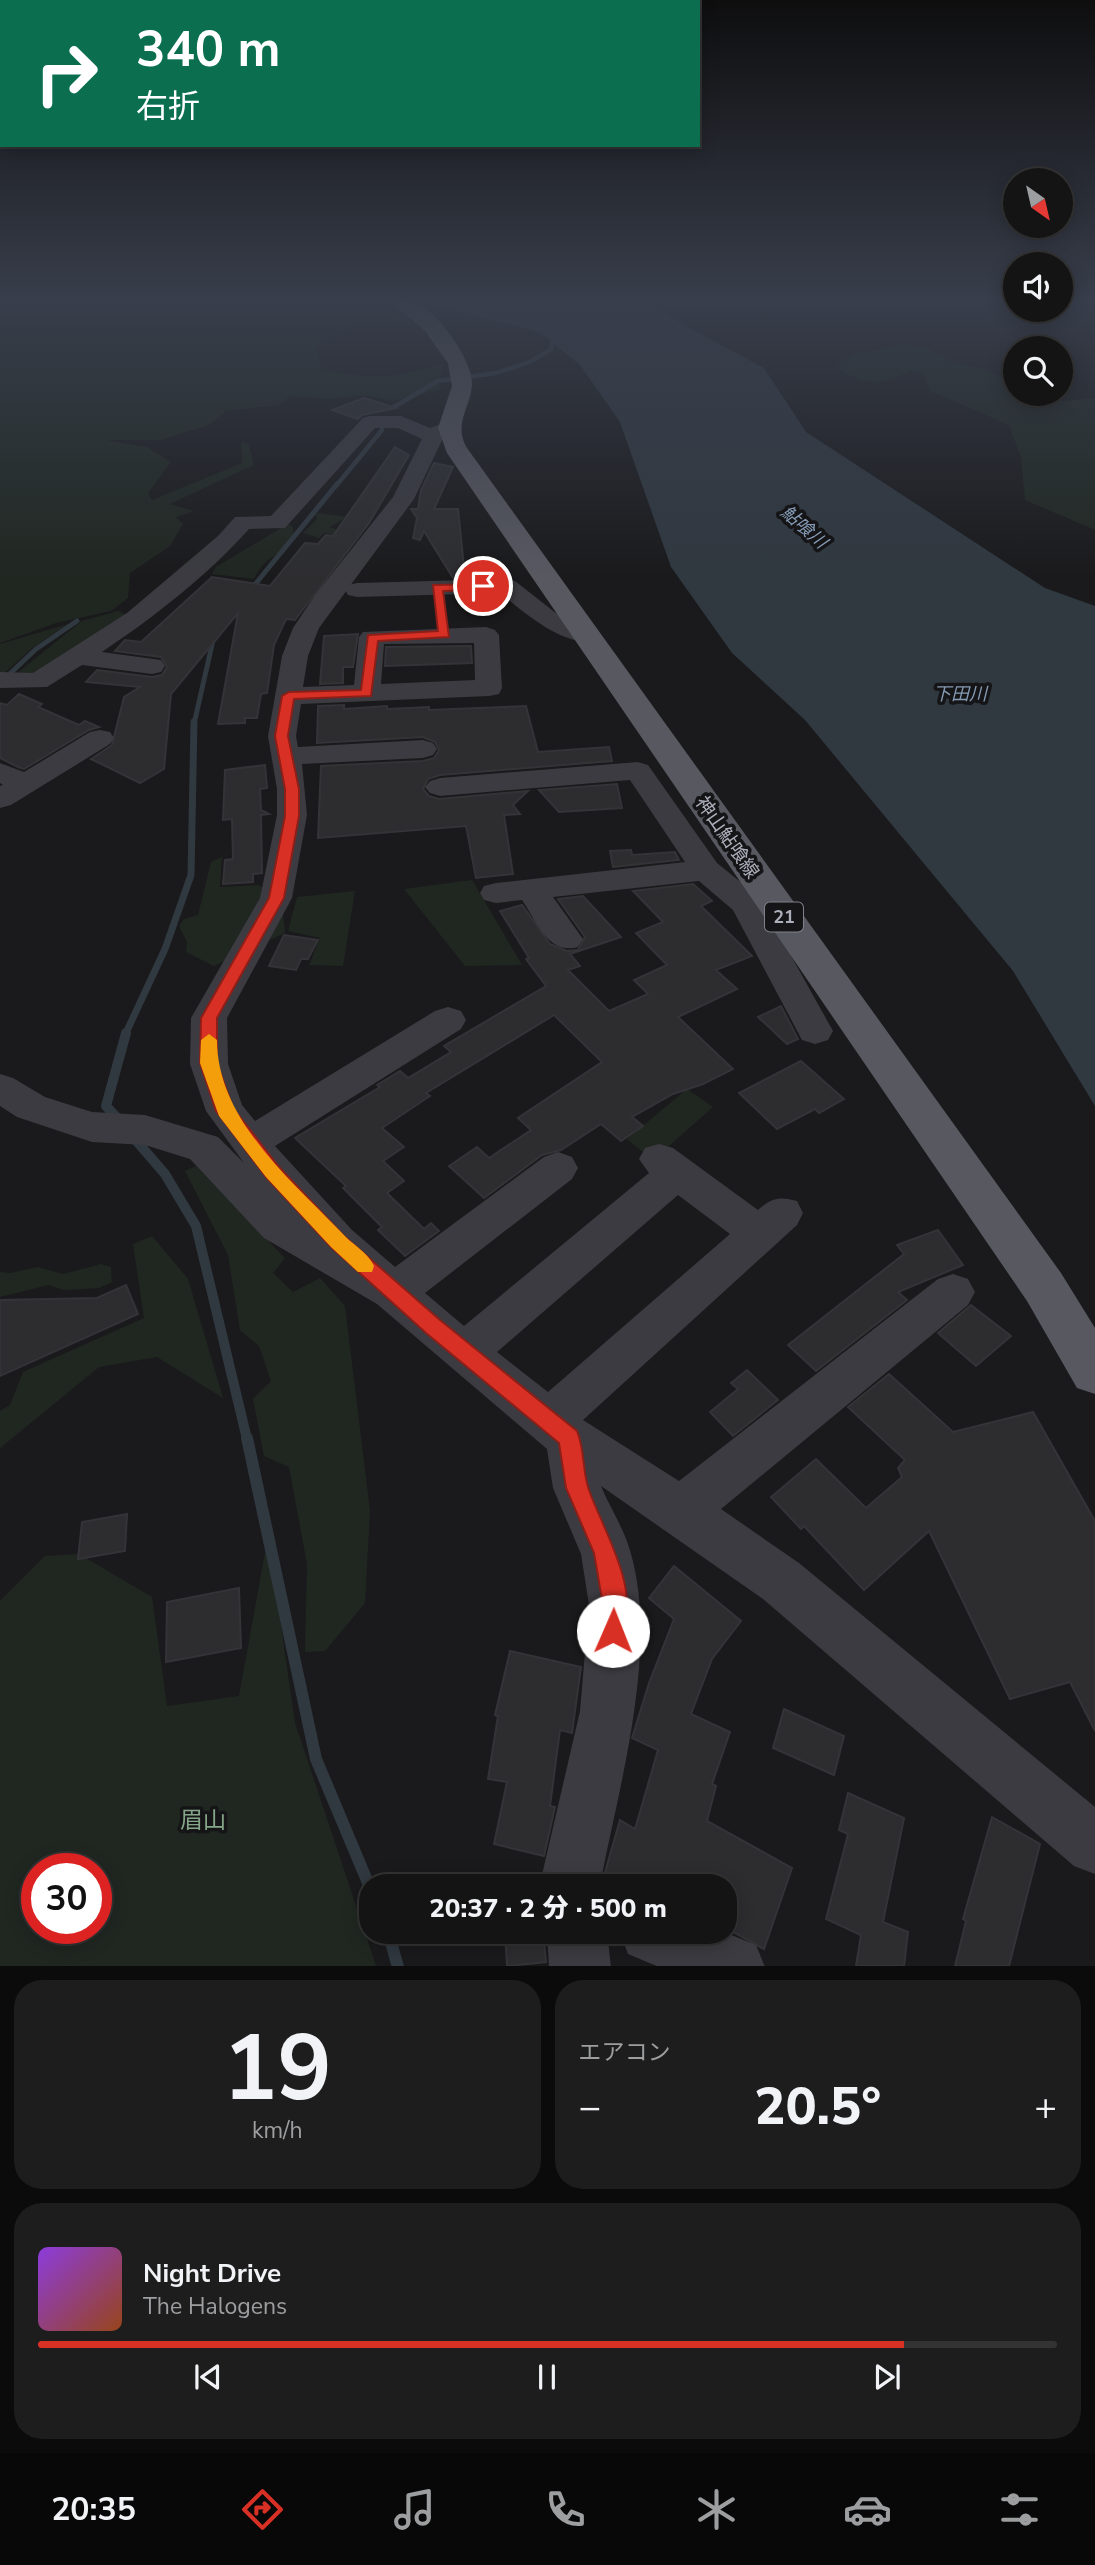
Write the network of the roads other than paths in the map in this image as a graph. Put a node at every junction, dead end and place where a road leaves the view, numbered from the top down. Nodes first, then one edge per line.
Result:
1 (455, 395) edge
2 (441, 432) junction
3 (437, 588) junction
4 (357, 590) dead end
5 (444, 635) junction
6 (585, 635) junction
7 (77, 657) junction
8 (152, 666) dead end
9 (0, 680) edge
10 (367, 693) junction
11 (289, 696) junction
12 (100, 738) dead end
13 (423, 749) dead end
14 (286, 756) junction
15 (12, 778) edge
16 (440, 787) dead end
17 (0, 799) edge
18 (706, 870) junction
19 (530, 889) junction
20 (496, 893) dead end
21 (759, 902) junction
22 (566, 939) dead end
23 (448, 1020) dead end
24 (815, 1031) dead end
25 (0, 1088) edge
26 (250, 1143) junction
27 (558, 1168) dead end
28 (394, 1292) junction
29 (953, 1292) dead end
30 (464, 1353) junction
31 (1095, 1372) edge
32 (559, 1430) junction
33 (681, 1510) junction
34 (1095, 1845) edge
35 (572, 1874) edge
36 (578, 1944) edge
37 (680, 1944) edge
38 (580, 1966) edge
39 (734, 1966) edge

1 - 2 main road
2 - 6 main road, 神山鮎喰線 / 21
2 - 7 street
2 - 11 street
3 - 4 street
3 - 5 street
3 - 6 street
5 - 10 street
5 - 10 street
6 - 21 main road, 神山鮎喰線 / 21
7 - 8 street
7 - 9 street
10 - 11 street
11 - 14 street
12 - 15 street
13 - 14 street
14 - 26 street
15 - 17 street
16 - 18 street
18 - 19 street
18 - 21 street
19 - 20 street
19 - 22 street
21 - 24 street
21 - 31 main road, 神山鮎喰線 / 21
23 - 26 street
25 - 28 street
26 - 28 street
27 - 28 street
28 - 30 street
29 - 33 street
30 - 32 street
30 - 32 street
32 - 33 street
32 - 35 street
33 - 34 street
36 - 38 street
37 - 39 street

